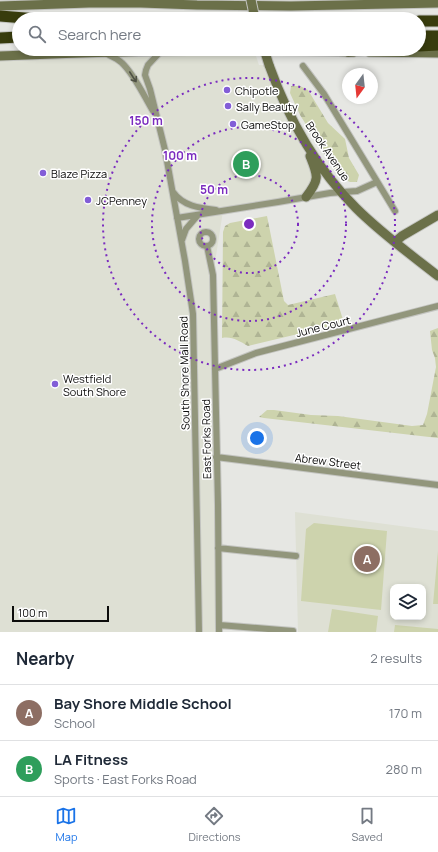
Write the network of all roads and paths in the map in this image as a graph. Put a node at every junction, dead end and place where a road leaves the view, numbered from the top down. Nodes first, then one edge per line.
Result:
1 (50, 0) edge
2 (178, 0) edge
3 (251, 0) edge
4 (318, 0) edge
5 (418, 0) edge
6 (434, 3) edge
7 (36, 4) junction
8 (198, 5) junction
9 (0, 6) edge
10 (291, 6) junction
11 (254, 12) edge
12 (0, 16) edge
13 (12, 17) edge
14 (426, 21) edge
15 (438, 21) edge
16 (12, 22) edge
17 (0, 23) edge
18 (426, 36) edge
19 (438, 36) edge
20 (12, 37) edge
21 (0, 38) edge
22 (438, 45) edge
23 (426, 46) edge
24 (426, 53) edge
25 (438, 53) edge
26 (0, 56) edge
27 (12, 56) edge
28 (110, 56) edge
29 (156, 56) edge
30 (266, 56) edge
31 (303, 66) dead end
32 (157, 117) junction
33 (304, 139) junction
34 (377, 182) junction
35 (172, 191) junction
36 (342, 192) junction
37 (306, 197) junction
38 (223, 211) junction
39 (395, 211) dead end
40 (438, 214) edge
41 (198, 215) junction
42 (177, 218) junction
43 (395, 242) junction
44 (182, 244) junction
45 (207, 246) dead end
46 (438, 276) edge
47 (438, 306) edge
48 (214, 369) junction
49 (216, 457) junction
50 (438, 485) edge
51 (218, 548) junction
52 (296, 556) dead end
53 (219, 629) edge
54 (293, 631) dead end
55 (199, 632) edge

1 - 7 main road
2 - 8 main road
3 - 11 main road, bridge
4 - 10 main road
5 - 6 main road
6 - 10 main road
7 - 8 main road
7 - 9 main road
8 - 10 main road
12 - 13 highway
14 - 15 highway
16 - 17 highway
18 - 19 highway
20 - 21 highway
22 - 23 highway
24 - 25 main road
26 - 27 main road
28 -> 32 street, South Shore Mall Road
29 - 32 street, South Shore Mall Road
30 - 33 main road, Brook Avenue, bridge
31 - 34 street
32 - 35 street, South Shore Mall Road
33 - 36 main road, Brook Avenue
33 - 37 main road
34 - 36 street
34 - 39 street
35 - 38 street
35 - 42 street, South Shore Mall Road
36 - 37 street
36 - 43 main road, Brook Avenue
37 - 38 street
38 - 41 street
40 - 43 main road
41 - 42 street
41 - 44 street
42 - 44 street, South Shore Mall Road
43 - 46 main road, Brook Avenue
44 - 55 street, South Shore Mall Road
45 - 48 street, East Forks Road
47 - 48 street, June Court
48 - 49 street, East Forks Road
49 - 50 street, Abrew Street
49 - 51 street, East Forks Road
51 - 52 street
51 - 53 street, East Forks Road
53 - 54 street

